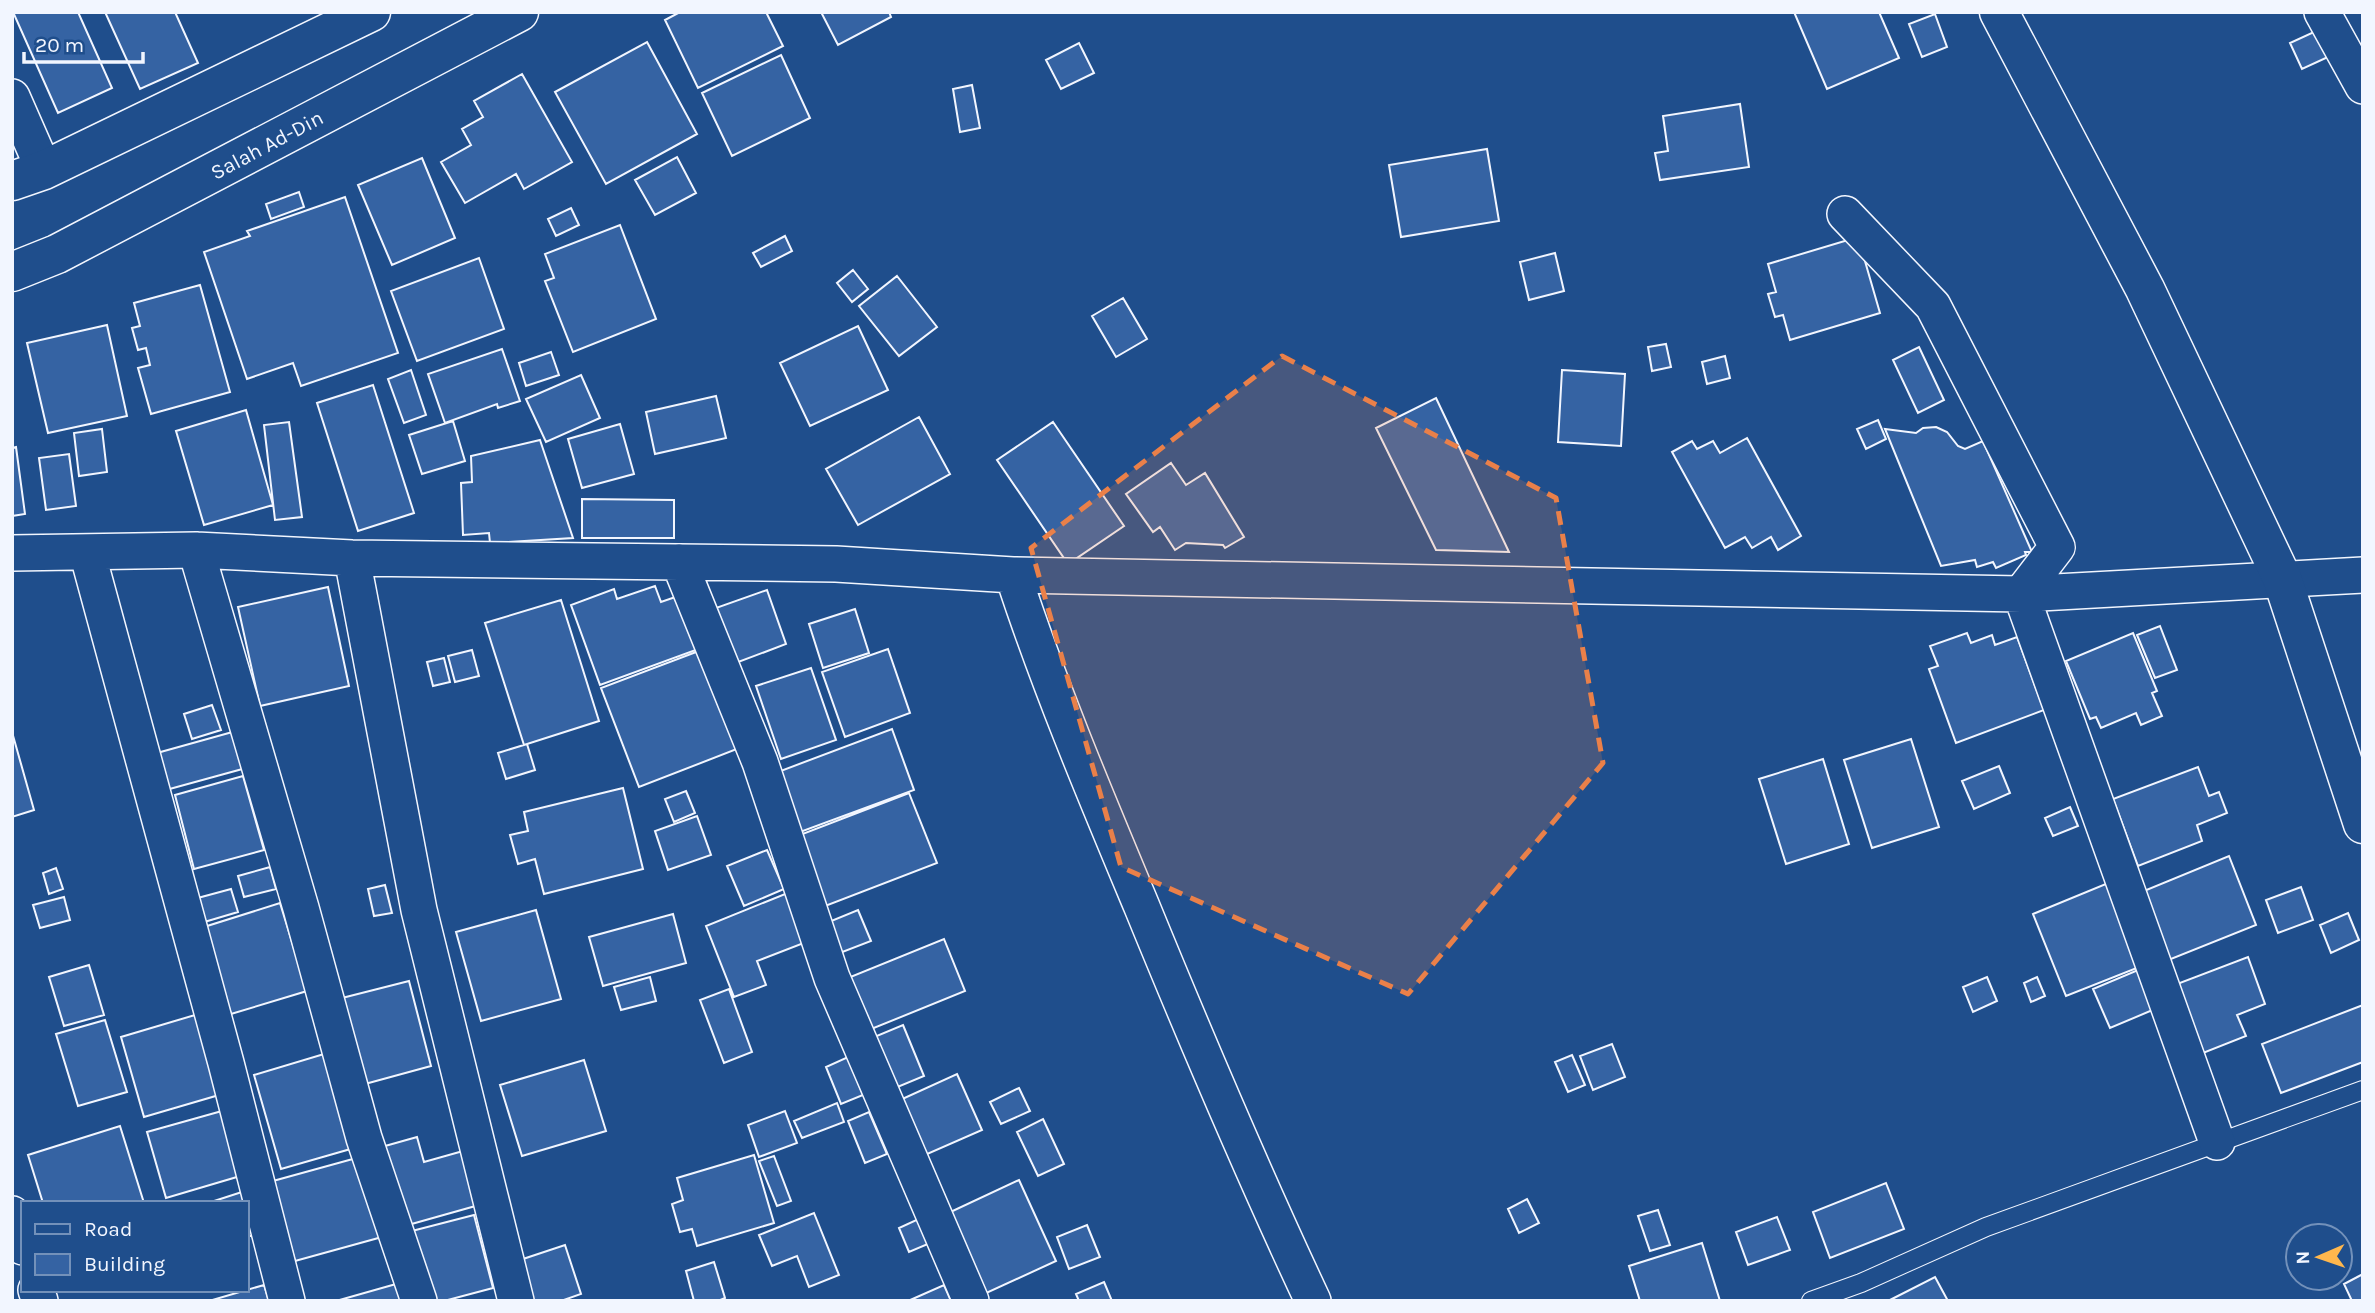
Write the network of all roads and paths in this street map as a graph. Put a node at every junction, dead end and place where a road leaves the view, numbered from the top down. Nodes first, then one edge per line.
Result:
1 (371, 12) edge
2 (519, 12) edge
3 (1998, 12) edge
4 (2322, 12) edge
5 (2363, 86) edge
6 (12, 97) edge
7 (28, 175) edge
8 (1844, 214) dead end
9 (12, 272) edge
10 (197, 550) junction
11 (87, 552) junction
12 (12, 553) edge
13 (352, 558) junction
14 (679, 562) junction
15 (1013, 575) junction
16 (2363, 575) edge
17 (2282, 578) junction
18 (2021, 593) junction
19 (2363, 824) edge
20 (2363, 1090) edge
21 (2217, 1142) junction
22 (12, 1214) edge
23 (21, 1241) edge
24 (287, 1301) edge
25 (419, 1301) edge
26 (516, 1301) edge
27 (971, 1301) edge
28 (1312, 1301) edge
29 (1811, 1301) edge

1 - 7 main road
2 - 9 main road, Salah Ad-Din
3 - 17 main road
4 - 5 street
6 - 7 street
8 - 18 street
10 - 11 street
10 - 13 street
10 - 25 street
11 - 12 street
11 - 24 street
13 - 14 street
13 - 26 street
14 - 15 street
14 - 27 street
15 - 18 street
15 - 28 street
16 - 17 street
17 - 18 street
17 - 19 main road
18 - 21 street
20 - 21 lane
21 - 29 lane
22 - 23 street

